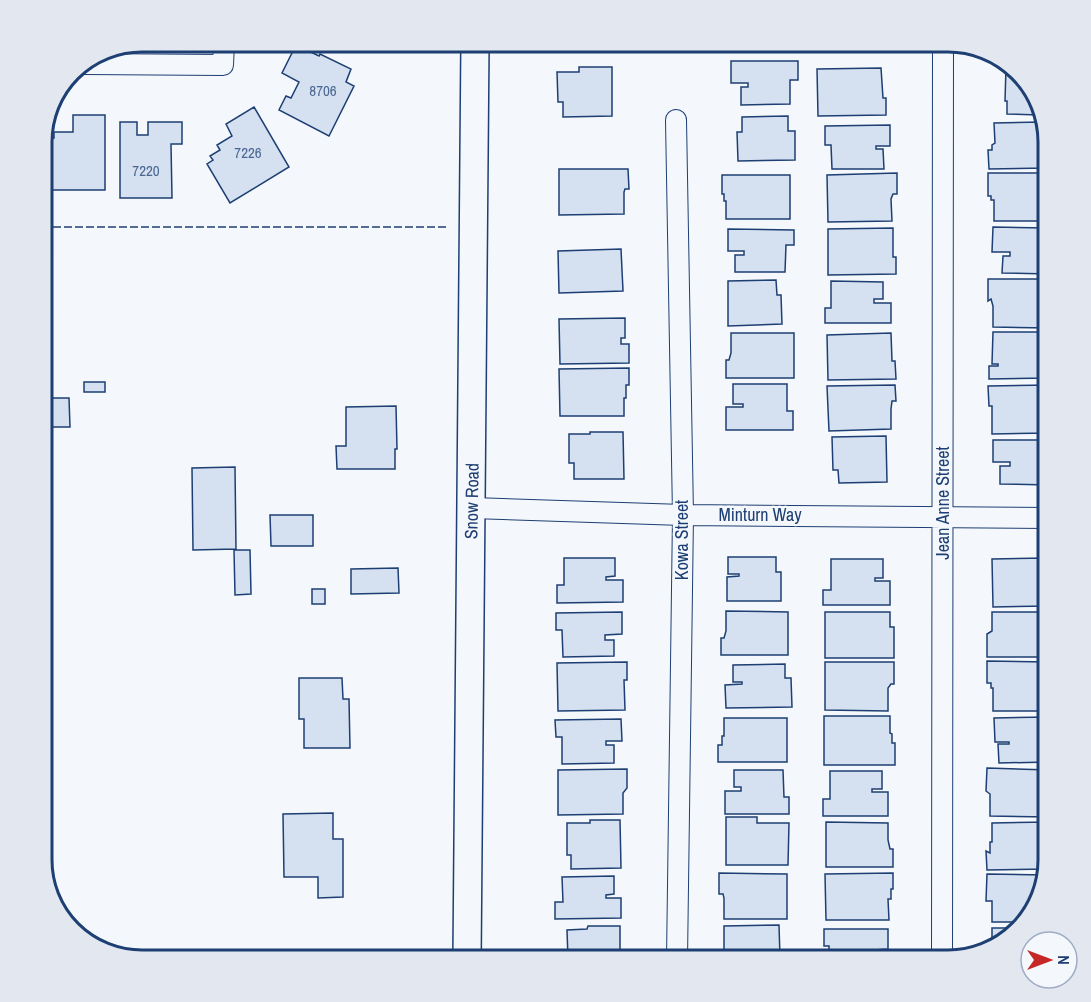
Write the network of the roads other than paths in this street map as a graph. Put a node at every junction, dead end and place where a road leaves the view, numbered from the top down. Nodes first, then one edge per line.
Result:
1 (224, 53) edge
2 (475, 53) edge
3 (943, 53) edge
4 (99, 64) edge
5 (676, 120) dead end
6 (472, 508) junction
7 (683, 515) junction
8 (943, 517) junction
9 (1038, 518) edge
10 (467, 950) edge
11 (676, 950) edge
12 (942, 950) edge

1 - 4 street
2 - 6 main road, Snow Road
3 - 8 street, Jean Anne Street
5 - 7 street, Kowa Street
6 - 7 street, Minturn Way
6 - 10 main road, Snow Road
7 - 8 street, Minturn Way
7 - 11 street, Kowa Street
8 - 9 street, Minturn Way
8 - 12 street, Jean Anne Street

